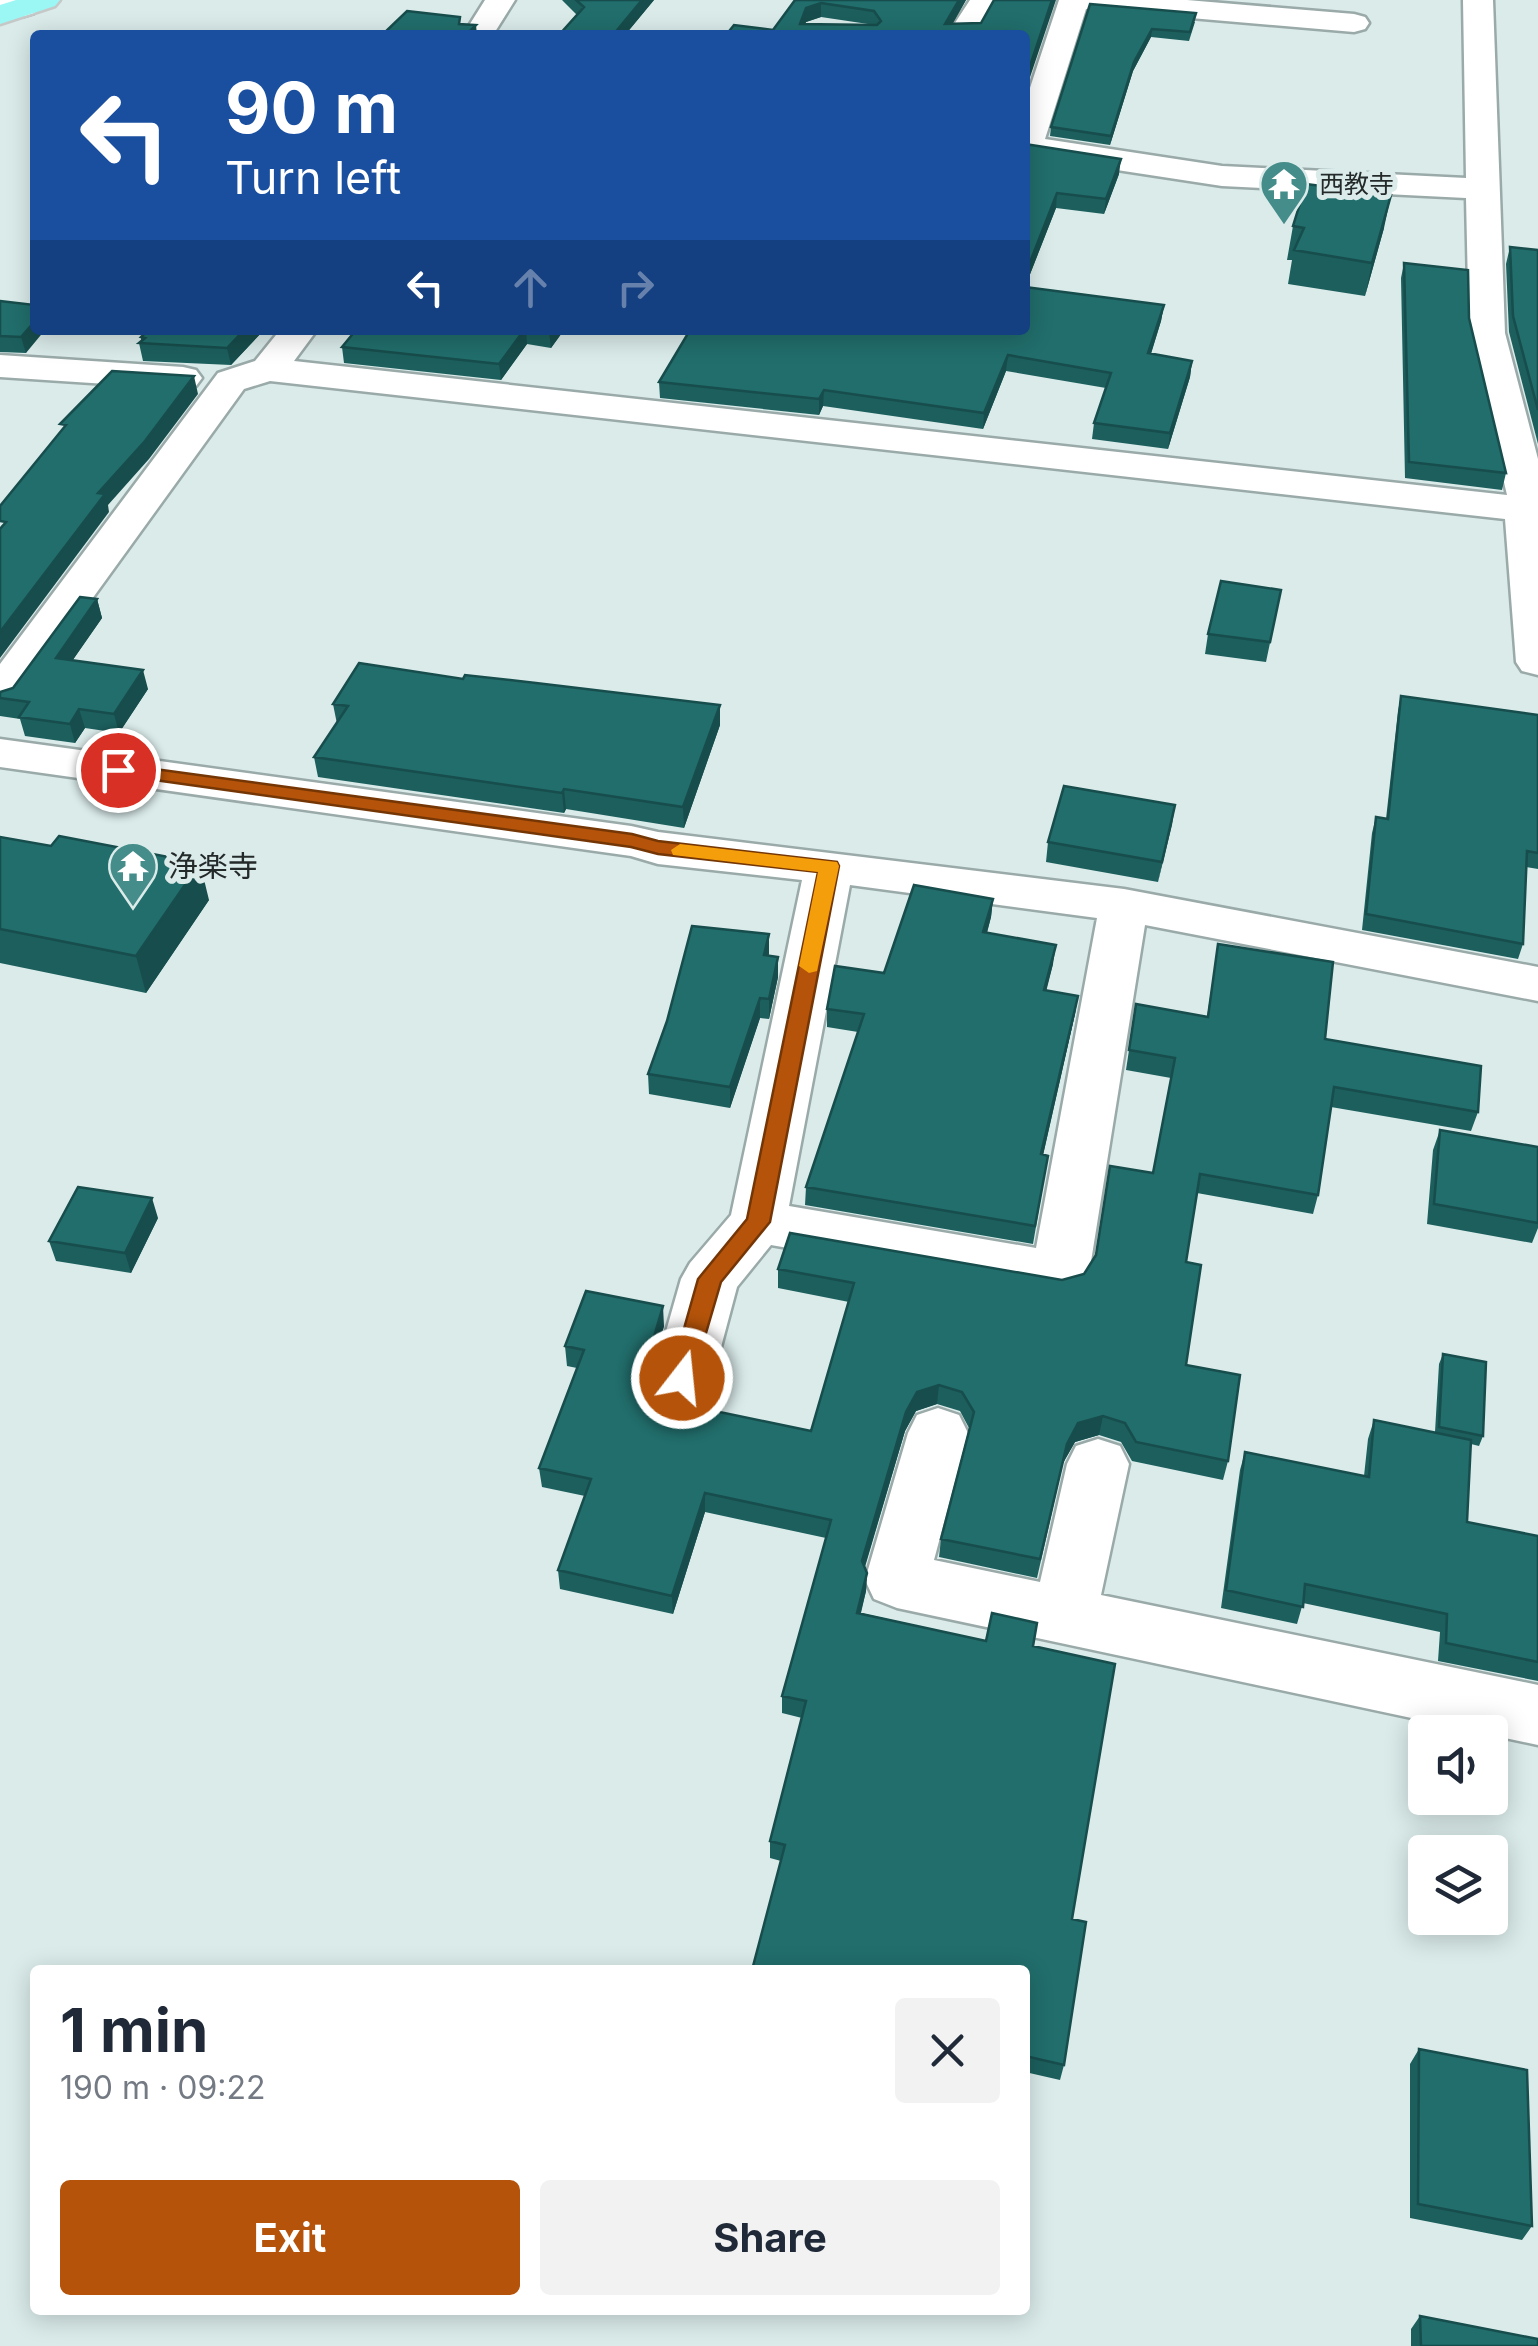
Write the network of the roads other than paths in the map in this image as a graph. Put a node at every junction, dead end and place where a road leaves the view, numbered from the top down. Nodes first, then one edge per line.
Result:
1 (500, 0) edge
2 (985, 0) edge
3 (1074, 0) edge
4 (1082, 0) edge
5 (1478, 0) edge
6 (1229, 6) edge
7 (1354, 23) dead end
8 (481, 30) edge
9 (965, 30) edge
10 (1030, 134) edge
11 (1030, 147) edge
12 (1482, 189) junction
13 (294, 335) edge
14 (0, 366) edge
15 (250, 375) junction
16 (1530, 499) edge
17 (1538, 662) edge
18 (0, 694) edge
19 (0, 753) edge
20 (830, 866) junction
21 (1124, 905) junction
22 (1538, 984) edge
23 (758, 1222) junction
24 (682, 1378) dead end
25 (938, 1432) dead end
26 (1098, 1464) dead end
27 (1064, 1614) junction
28 (1538, 1715) edge

1 - 8 street
2 - 9 street
3 - 10 street
4 - 6 street
5 - 12 street
6 - 7 street
11 - 12 street
12 - 16 street
13 - 15 street
14 - 15 street
15 - 16 street
15 - 18 street
16 - 17 street
19 - 20 street
20 - 21 street
20 - 23 street
21 - 22 street
21 - 23 street
23 - 24 street
25 - 27 street
26 - 27 street
27 - 28 street

